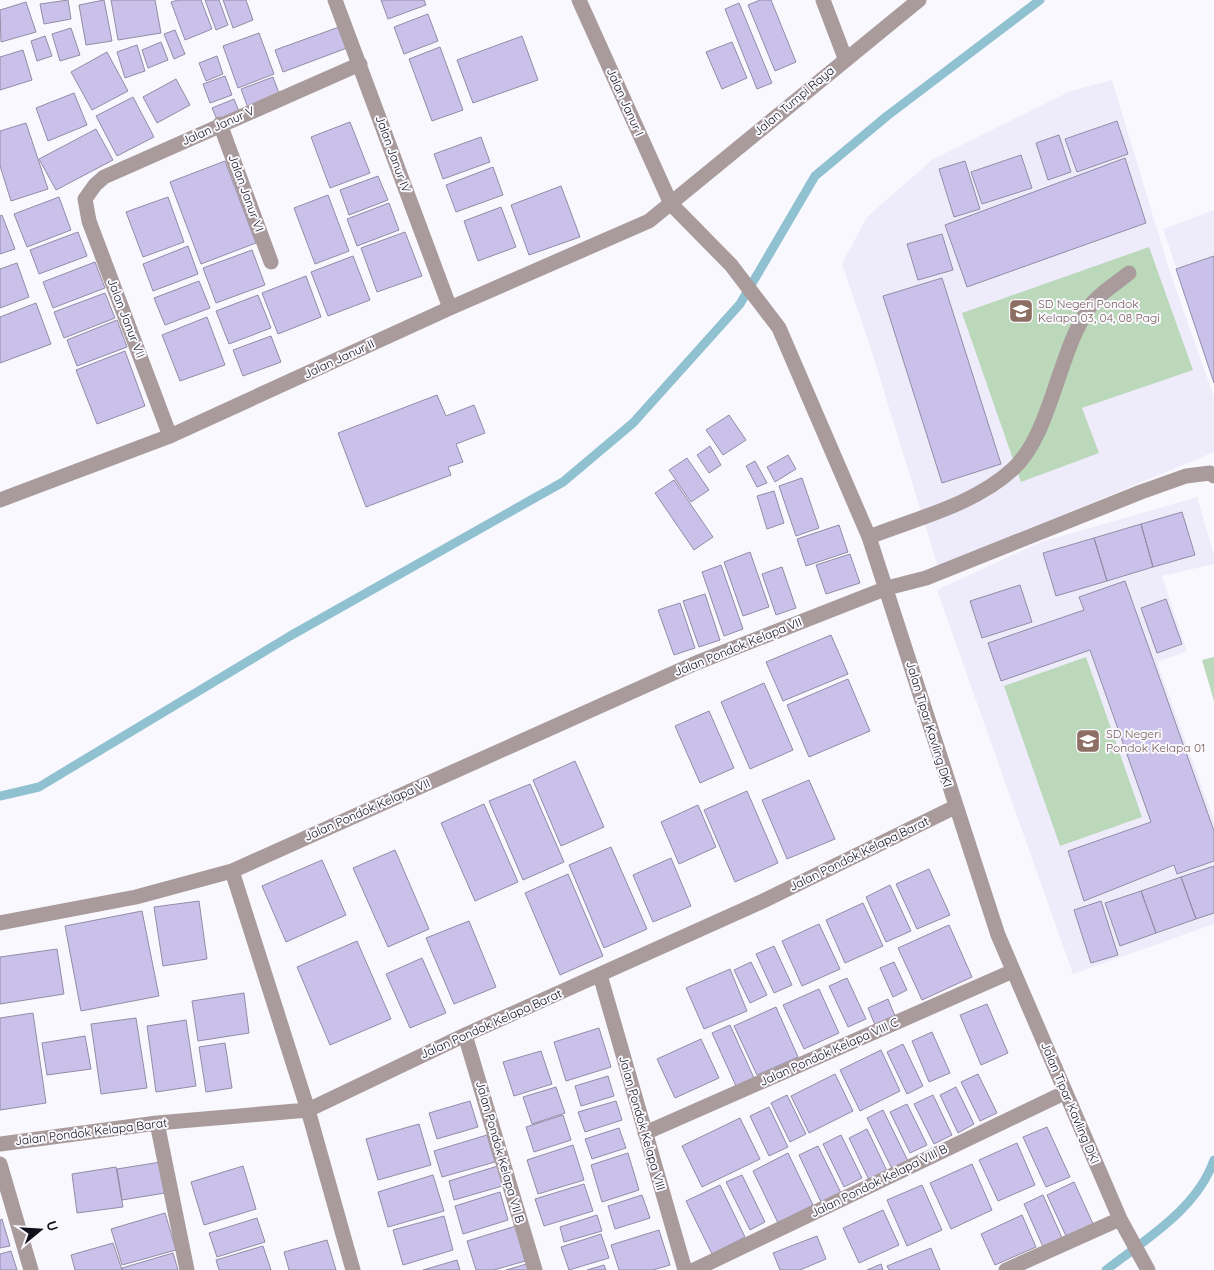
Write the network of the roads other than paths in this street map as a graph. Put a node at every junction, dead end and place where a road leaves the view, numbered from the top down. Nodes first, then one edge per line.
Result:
1 (335, 0) edge
2 (579, 0) edge
3 (823, 0) edge
4 (919, 0) edge
5 (845, 58) junction
6 (360, 64) junction
7 (220, 124) junction
8 (85, 199) joint
9 (671, 204) junction
10 (271, 262) dead end
11 (1129, 273) dead end
12 (450, 308) junction
13 (170, 436) junction
14 (1214, 476) edge
15 (0, 500) edge
16 (869, 536) junction
17 (887, 588) junction
18 (955, 807) junction
19 (232, 871) junction
20 (0, 923) edge
21 (1013, 971) junction
22 (600, 975) junction
23 (465, 1035) junction
24 (1064, 1092) junction
25 (308, 1110) junction
26 (157, 1123) junction
27 (644, 1134) junction
28 (0, 1144) edge
29 (0, 1164) edge
30 (1123, 1226) junction
31 (31, 1270) edge
32 (187, 1270) edge
33 (353, 1270) edge
34 (535, 1270) edge
35 (685, 1270) edge
36 (694, 1270) edge
37 (1006, 1270) edge
38 (1148, 1270) edge

1 - 6 street, Jalan Janur IV
2 - 9 street, Jalan Janur I
3 - 5 street
4 - 5 street, Jalan Tumpi Raya
5 - 9 street, Jalan Tumpi Raya
6 - 7 street, Jalan Janur V
6 - 12 street, Jalan Janur IV
7 - 8 street, Jalan Janur V
7 - 10 street, Jalan Janur VI
8 - 13 street, Jalan Janur VII
9 - 12 street, Jalan Janur II
9 - 16 street, Jalan Tipar Kavling DKI
11 - 16 street
12 - 13 street, Jalan Janur II
13 - 15 street, Jalan Janur II
14 - 17 street, Jalan Pondok Kelapa VII
16 - 17 street, Jalan Tipar Kavling DKI
17 - 18 street, Jalan Tipar Kavling DKI
17 - 19 street, Jalan Pondok Kelapa VII
18 - 21 street, Jalan Tipar Kavling DKI
18 - 22 street, Jalan Pondok Kelapa Barat
19 - 20 street, Jalan Pondok Kelapa VII
19 - 25 street
21 - 24 street, Jalan Tipar Kavling DKI
21 - 27 street, Jalan Pondok Kelapa VIII C
22 - 23 street, Jalan Pondok Kelapa Barat
22 - 27 street, Jalan Pondok Kelapa VIII
23 - 25 street, Jalan Pondok Kelapa Barat
23 - 34 street, Jalan Pondok Kelapa VII B
24 - 30 street, Jalan Tipar Kavling DKI
24 - 36 street, Jalan Pondok Kelapa VIII B
25 - 26 street, Jalan Pondok Kelapa Barat
25 - 33 street
26 - 28 street, Jalan Pondok Kelapa Barat
26 - 32 street
27 - 35 street, Jalan Pondok Kelapa VIII
29 - 31 street
30 - 37 street
30 - 38 street, Jalan Tipar Kavling DKI

